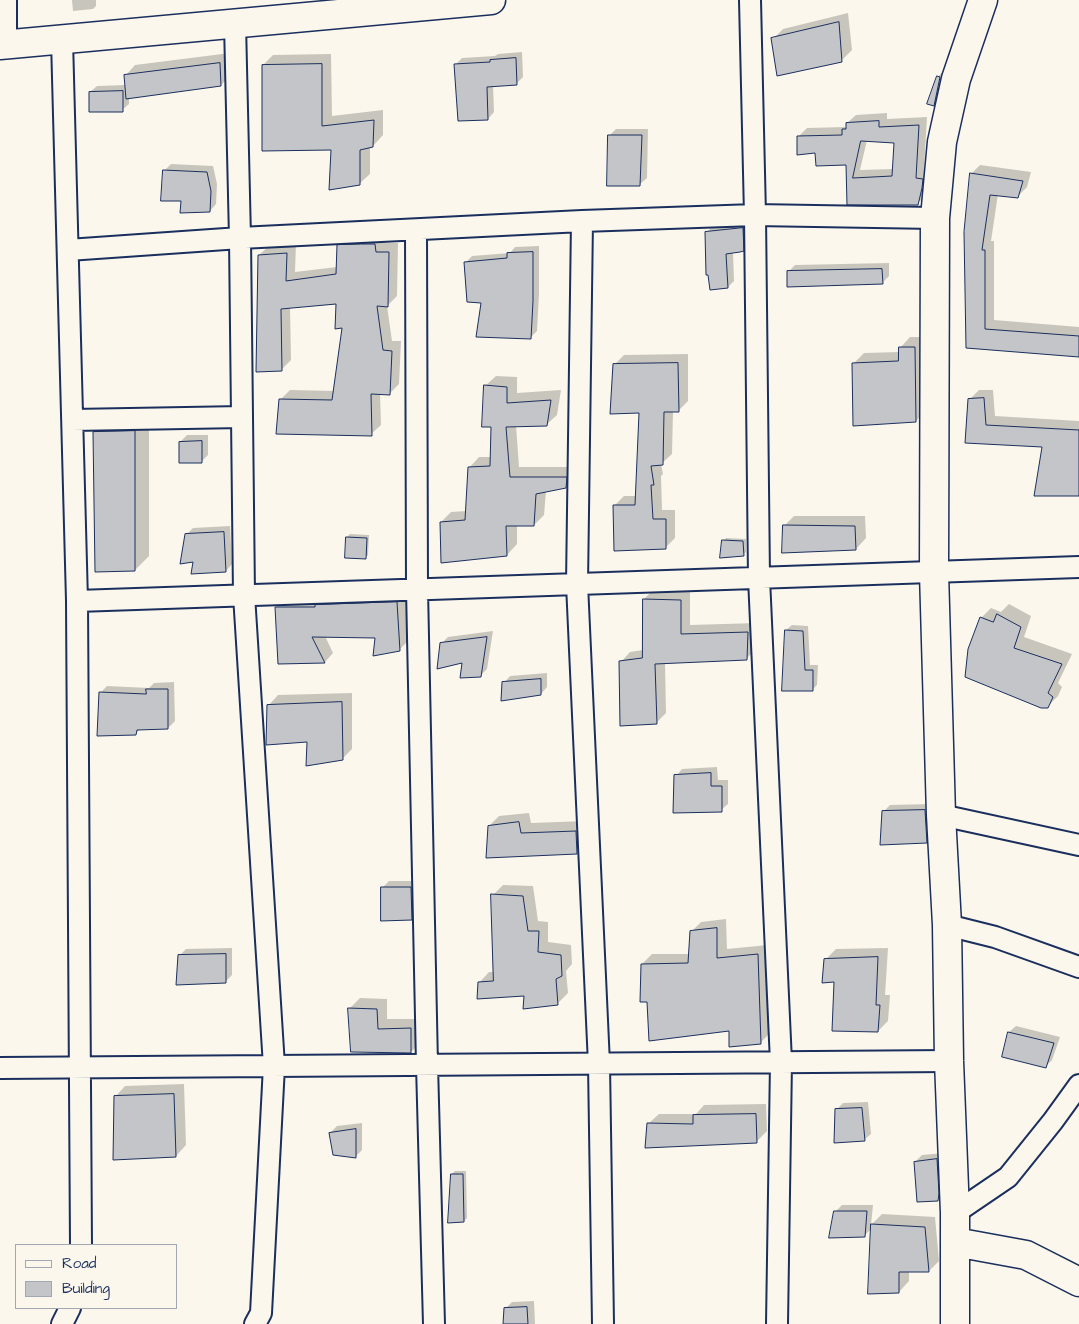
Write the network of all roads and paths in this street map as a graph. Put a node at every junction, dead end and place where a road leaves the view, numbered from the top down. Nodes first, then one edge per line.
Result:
1 (6, 0) edge
2 (492, 0) edge
3 (750, 0) edge
4 (982, 0) edge
5 (235, 24) junction
6 (62, 40) junction
7 (3, 45) edge
8 (754, 215) junction
9 (935, 218) junction
10 (582, 221) junction
11 (416, 230) junction
12 (240, 238) junction
13 (68, 250) junction
14 (242, 417) junction
15 (73, 420) junction
16 (1079, 567) edge
17 (934, 572) junction
18 (759, 578) junction
19 (577, 584) junction
20 (417, 589) junction
21 (244, 595) junction
22 (78, 601) junction
23 (941, 815) junction
24 (1079, 845) edge
25 (947, 925) junction
26 (1079, 967) edge
27 (949, 1061) junction
28 (781, 1062) junction
29 (599, 1064) junction
30 (427, 1065) junction
31 (274, 1066) junction
32 (0, 1068) edge
33 (80, 1068) junction
34 (1079, 1085) edge
35 (955, 1213) junction
36 (955, 1242) junction
37 (81, 1244) edge
38 (1079, 1282) edge
39 (70, 1309) edge
40 (62, 1324) edge
41 (255, 1324) edge
42 (434, 1324) edge
43 (603, 1324) edge
44 (777, 1324) edge
45 (955, 1324) edge

1 - 7 street
2 - 5 street
3 - 8 street
4 - 9 street
5 - 6 street
5 - 12 street
6 - 7 street
6 - 13 street
8 - 9 street
8 - 10 street
8 - 18 street
9 - 17 street
10 - 11 street
10 - 19 street
11 - 12 street
11 - 20 street
12 - 13 street
12 - 14 street
13 - 15 street
14 - 15 street
14 - 21 street
15 - 22 street
16 - 17 street
17 - 18 street
17 - 23 street
18 - 19 street
18 - 28 street
19 - 20 street
19 - 29 street
20 - 21 street
20 - 30 street
21 - 22 street
21 - 31 street
22 - 33 street
23 - 24 street
23 - 25 street
25 - 26 street
25 - 27 street
27 - 28 street
27 - 35 street
28 - 29 street
28 - 44 street
29 - 30 street
29 - 43 street
30 - 31 street
30 - 42 street
31 - 33 street
31 - 41 street
32 - 33 street
33 - 37 street
34 - 35 street
35 - 36 street
36 - 38 street
36 - 45 street
39 - 40 street

